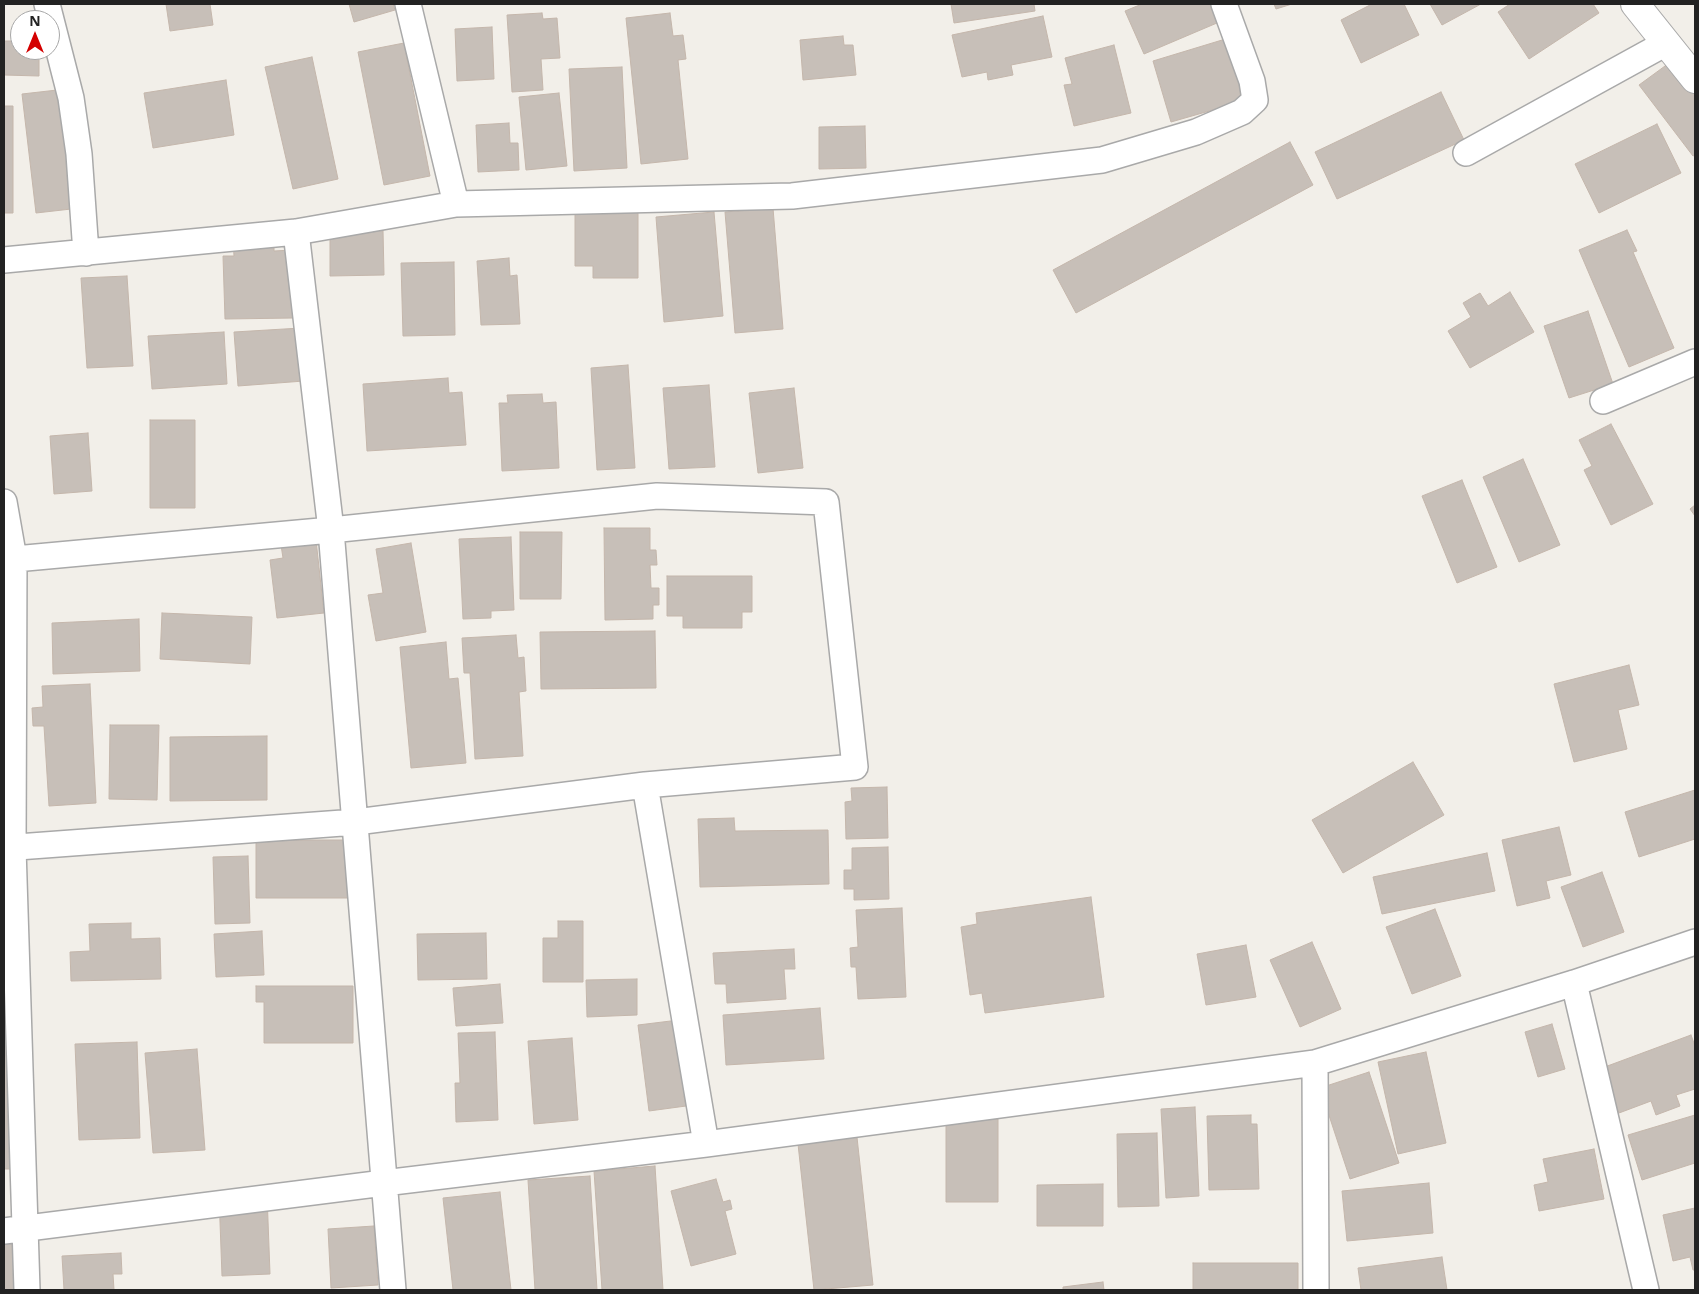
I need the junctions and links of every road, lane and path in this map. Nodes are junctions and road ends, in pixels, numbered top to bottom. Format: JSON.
{"nodes":[{"id":1,"x":47,"y":4,"type":"edge"},
{"id":2,"x":408,"y":4,"type":"edge"},
{"id":3,"x":1224,"y":4,"type":"edge"},
{"id":4,"x":1635,"y":4,"type":"edge"},
{"id":5,"x":1666,"y":43,"type":"junction"},
{"id":6,"x":1695,"y":79,"type":"edge"},
{"id":7,"x":1466,"y":153,"type":"dead end"},
{"id":8,"x":456,"y":204,"type":"junction"},
{"id":9,"x":296,"y":232,"type":"junction"},
{"id":10,"x":86,"y":253,"type":"junction"},
{"id":11,"x":4,"y":260,"type":"edge"},
{"id":12,"x":1695,"y":362,"type":"edge"},
{"id":13,"x":1603,"y":400,"type":"dead end"},
{"id":14,"x":4,"y":502,"type":"edge"},
{"id":15,"x":331,"y":530,"type":"junction"},
{"id":16,"x":9,"y":559,"type":"edge"},
{"id":17,"x":645,"y":785,"type":"junction"},
{"id":18,"x":356,"y":822,"type":"junction"},
{"id":19,"x":9,"y":848,"type":"edge"},
{"id":20,"x":1695,"y":942,"type":"edge"},
{"id":21,"x":1574,"y":983,"type":"junction"},
{"id":22,"x":1315,"y":1063,"type":"junction"},
{"id":23,"x":706,"y":1144,"type":"junction"},
{"id":24,"x":384,"y":1183,"type":"junction"},
{"id":25,"x":15,"y":1230,"type":"edge"},
{"id":26,"x":27,"y":1290,"type":"edge"},
{"id":27,"x":393,"y":1290,"type":"edge"},
{"id":28,"x":1316,"y":1290,"type":"edge"},
{"id":29,"x":1646,"y":1290,"type":"edge"}],
"edges":[{"from":1,"to":10,"type":"street"},
{"from":2,"to":8,"type":"street"},
{"from":3,"to":8,"type":"street"},
{"from":4,"to":5,"type":"street"},
{"from":5,"to":6,"type":"street"},
{"from":5,"to":7,"type":"street"},
{"from":8,"to":9,"type":"street"},
{"from":9,"to":10,"type":"street"},
{"from":9,"to":15,"type":"street"},
{"from":10,"to":11,"type":"street"},
{"from":12,"to":13,"type":"street"},
{"from":14,"to":16,"type":"street"},
{"from":15,"to":16,"type":"street"},
{"from":15,"to":17,"type":"street"},
{"from":15,"to":18,"type":"street"},
{"from":16,"to":19,"type":"street"},
{"from":17,"to":18,"type":"street"},
{"from":17,"to":23,"type":"street"},
{"from":18,"to":19,"type":"street"},
{"from":18,"to":24,"type":"street"},
{"from":19,"to":25,"type":"street"},
{"from":20,"to":21,"type":"street"},
{"from":21,"to":22,"type":"street"},
{"from":21,"to":29,"type":"street"},
{"from":22,"to":23,"type":"street"},
{"from":22,"to":28,"type":"street"},
{"from":23,"to":24,"type":"street"},
{"from":24,"to":25,"type":"street"},
{"from":24,"to":27,"type":"street"},
{"from":25,"to":26,"type":"street"}]}
